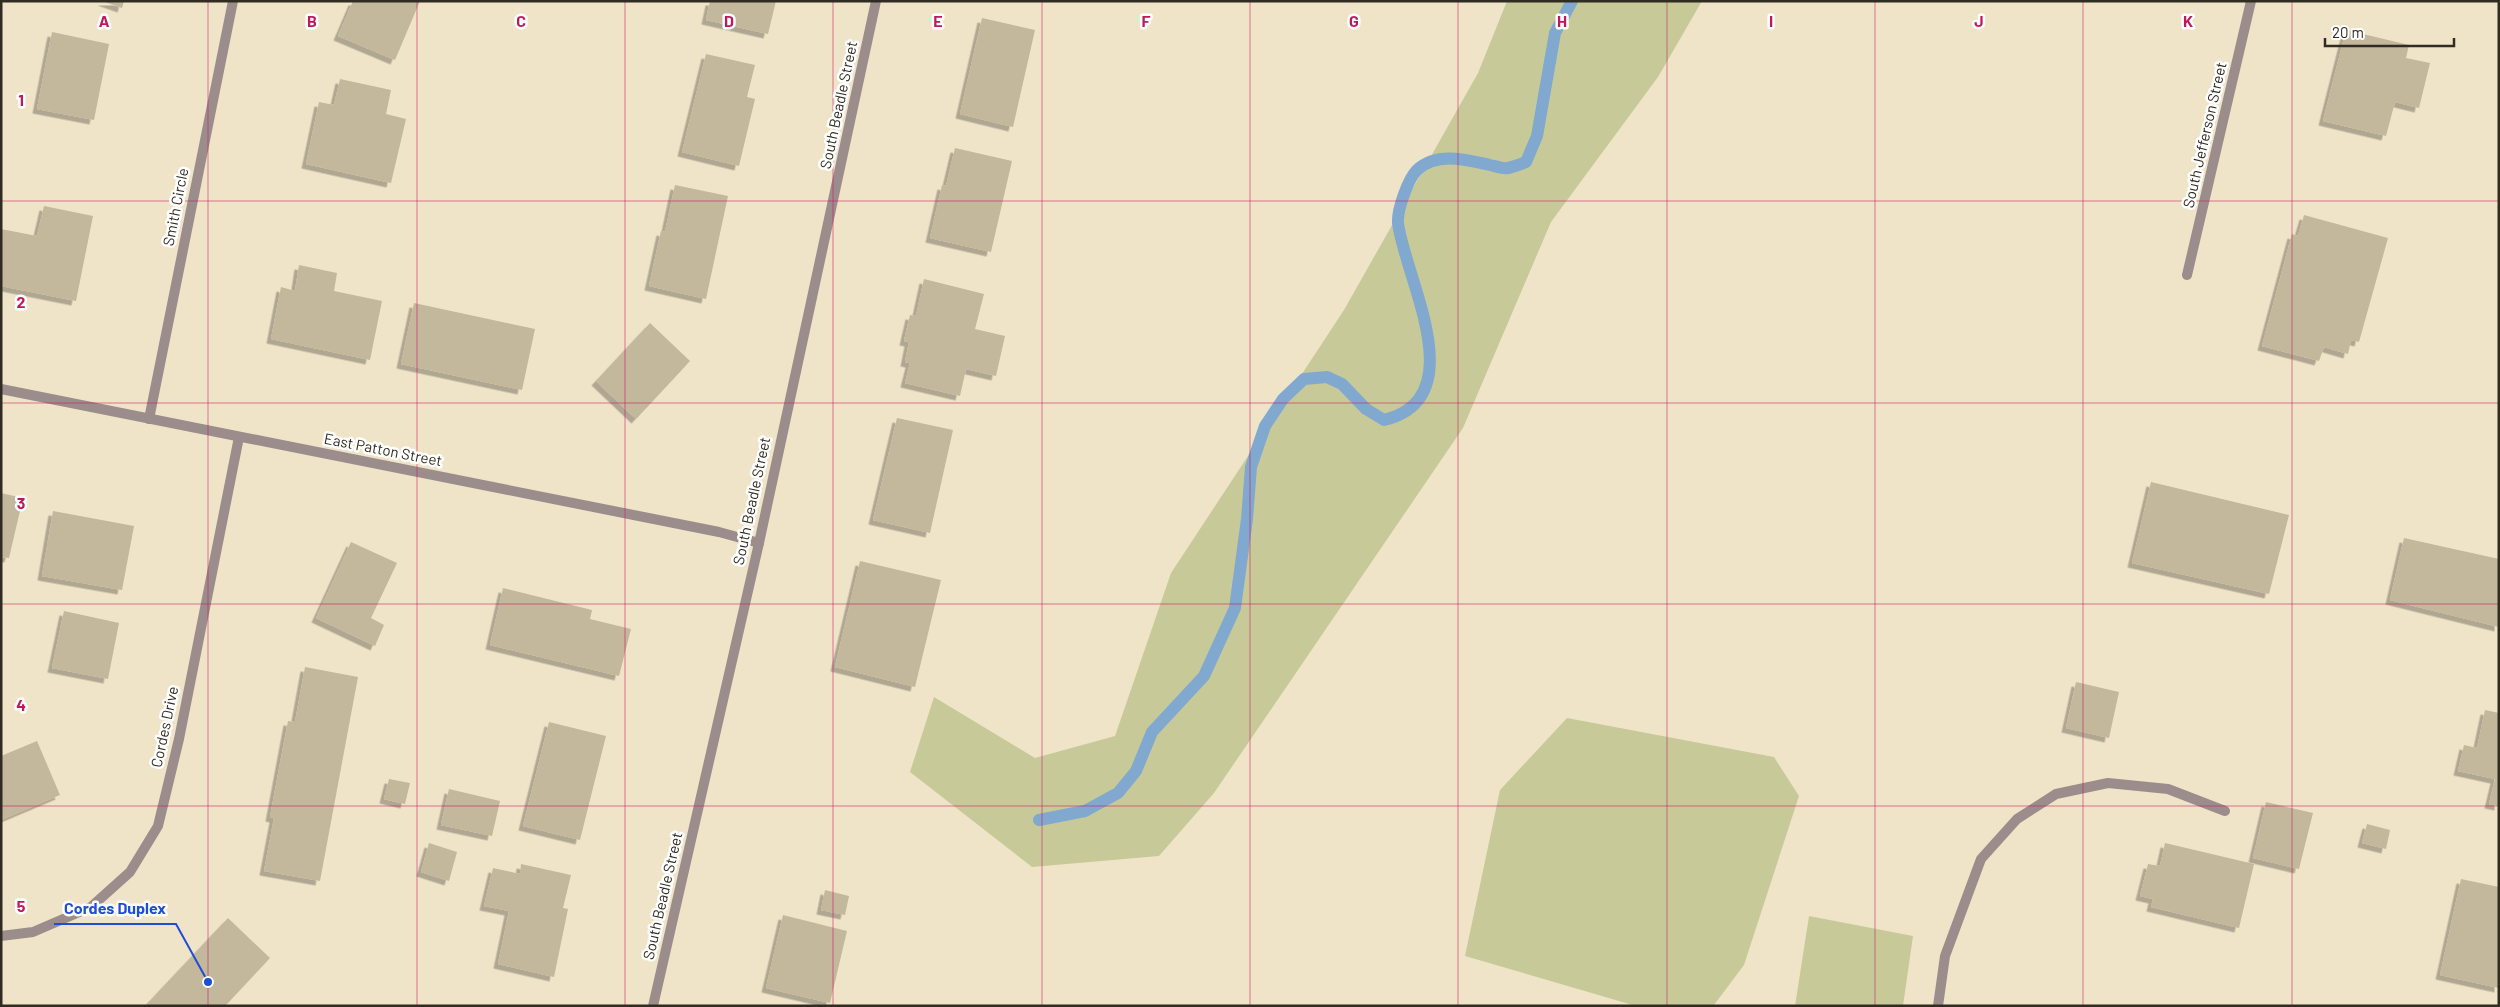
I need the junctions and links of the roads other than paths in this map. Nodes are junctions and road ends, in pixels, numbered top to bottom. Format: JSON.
{"nodes":[{"id":1,"x":233,"y":1,"type":"edge"},
{"id":2,"x":876,"y":1,"type":"edge"},
{"id":3,"x":2251,"y":1,"type":"edge"},
{"id":4,"x":2187,"y":275,"type":"dead end"},
{"id":5,"x":1,"y":389,"type":"edge"},
{"id":6,"x":149,"y":419,"type":"junction"},
{"id":7,"x":239,"y":437,"type":"junction"},
{"id":8,"x":759,"y":543,"type":"junction"},
{"id":9,"x":2225,"y":811,"type":"dead end"},
{"id":10,"x":1,"y":936,"type":"edge"},
{"id":11,"x":654,"y":1006,"type":"edge"},
{"id":12,"x":1938,"y":1006,"type":"edge"}],
"edges":[{"from":1,"to":6,"type":"street","name":"Smith Circle"},
{"from":2,"to":8,"type":"street","name":"South Beadle Street"},
{"from":3,"to":4,"type":"street","name":"South Jefferson Street"},
{"from":5,"to":6,"type":"street","name":"East Patton Street"},
{"from":6,"to":7,"type":"street","name":"East Patton Street"},
{"from":7,"to":8,"type":"street","name":"East Patton Street"},
{"from":7,"to":10,"type":"street","name":"Cordes Drive"},
{"from":8,"to":11,"type":"street","name":"South Beadle Street"},
{"from":9,"to":12,"type":"street"}]}
